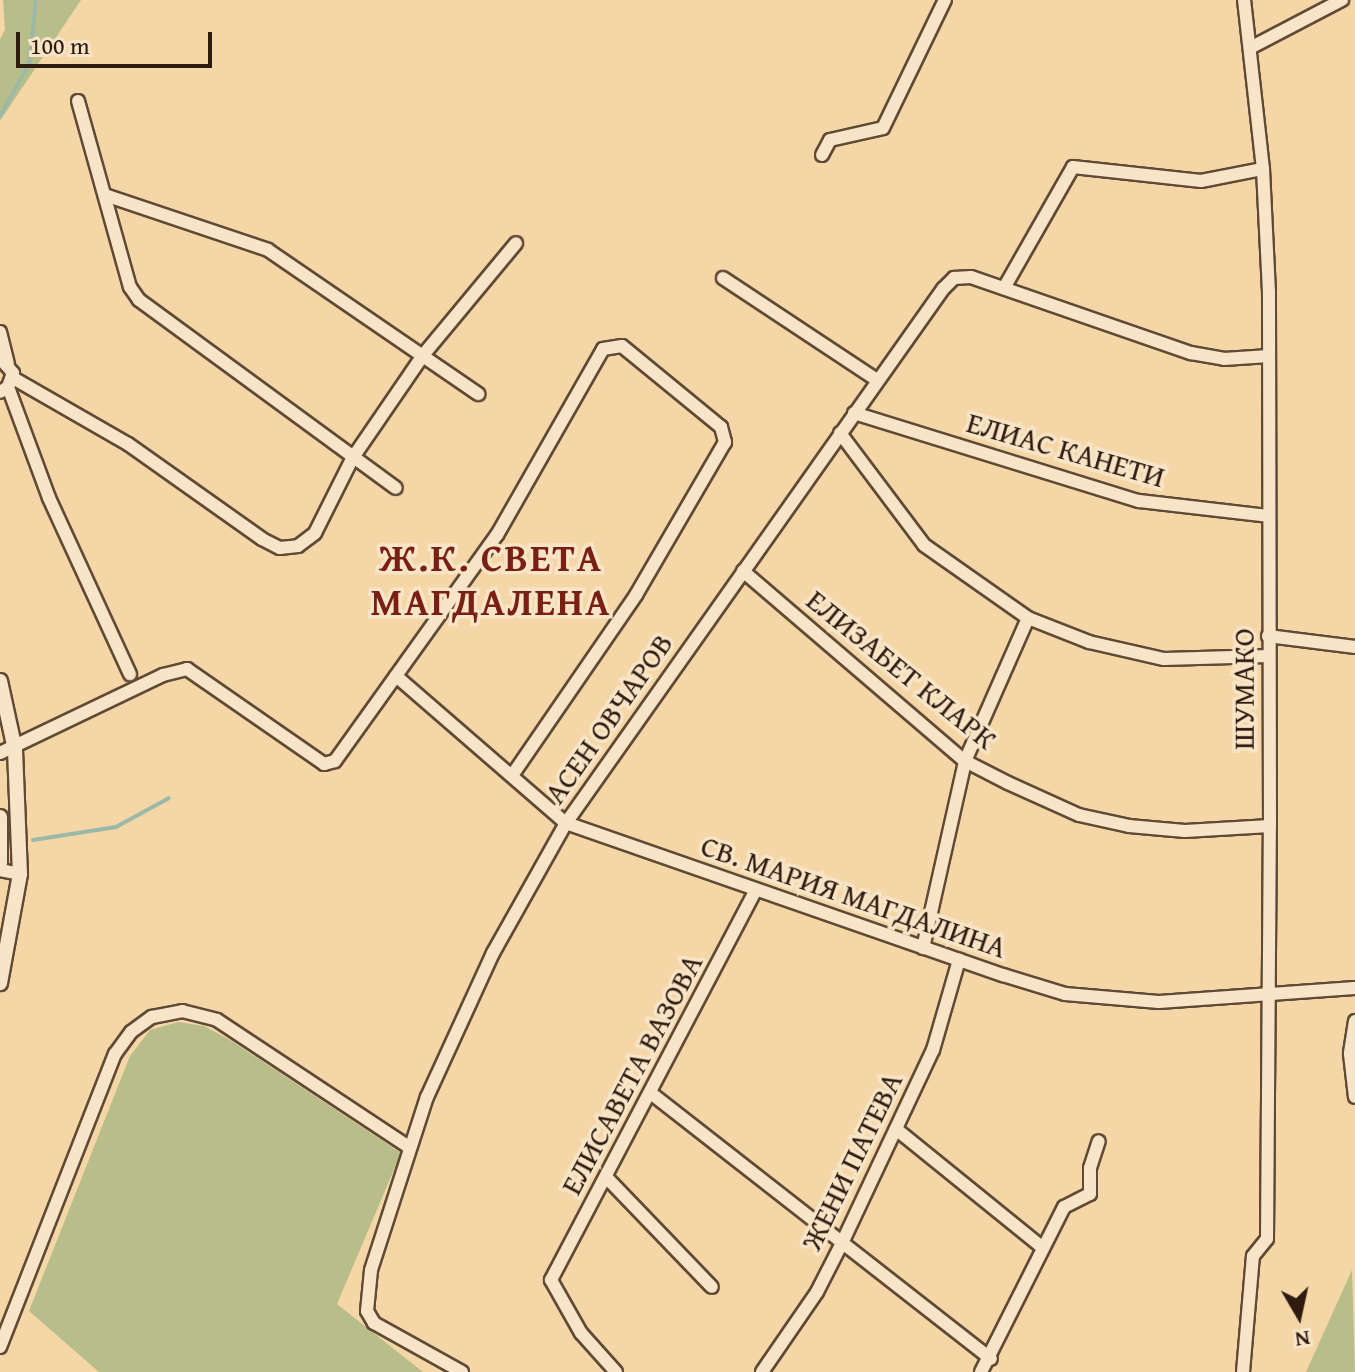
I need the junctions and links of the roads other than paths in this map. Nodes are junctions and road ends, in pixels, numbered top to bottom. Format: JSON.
{"nodes":[{"id":1,"x":945,"y":0,"type":"edge"},
{"id":2,"x":1244,"y":0,"type":"edge"},
{"id":3,"x":1342,"y":0,"type":"edge"},
{"id":4,"x":1250,"y":48,"type":"junction"},
{"id":5,"x":78,"y":101,"type":"dead end"},
{"id":6,"x":822,"y":155,"type":"dead end"},
{"id":7,"x":1263,"y":169,"type":"junction"},
{"id":8,"x":105,"y":195,"type":"junction"},
{"id":9,"x":516,"y":243,"type":"dead end"},
{"id":10,"x":723,"y":278,"type":"dead end"},
{"id":11,"x":1004,"y":288,"type":"junction"},
{"id":12,"x":0,"y":332,"type":"edge"},
{"id":13,"x":424,"y":354,"type":"junction"},
{"id":14,"x":1269,"y":356,"type":"junction"},
{"id":15,"x":4,"y":361,"type":"edge"},
{"id":16,"x":877,"y":380,"type":"junction"},
{"id":17,"x":7,"y":386,"type":"edge"},
{"id":18,"x":478,"y":394,"type":"dead end"},
{"id":19,"x":854,"y":413,"type":"junction"},
{"id":20,"x":840,"y":433,"type":"junction"},
{"id":21,"x":352,"y":459,"type":"junction"},
{"id":22,"x":396,"y":488,"type":"dead end"},
{"id":23,"x":1268,"y":516,"type":"junction"},
{"id":24,"x":743,"y":571,"type":"junction"},
{"id":25,"x":1028,"y":618,"type":"junction"},
{"id":26,"x":1268,"y":636,"type":"junction"},
{"id":27,"x":1355,"y":647,"type":"edge"},
{"id":28,"x":1268,"y":656,"type":"junction"},
{"id":29,"x":130,"y":674,"type":"dead end"},
{"id":30,"x":396,"y":676,"type":"junction"},
{"id":31,"x":0,"y":681,"type":"edge"},
{"id":32,"x":7,"y":751,"type":"edge"},
{"id":33,"x":965,"y":761,"type":"junction"},
{"id":34,"x":513,"y":774,"type":"junction"},
{"id":35,"x":0,"y":817,"type":"edge"},
{"id":36,"x":566,"y":823,"type":"junction"},
{"id":37,"x":1270,"y":826,"type":"junction"},
{"id":38,"x":0,"y":863,"type":"edge"},
{"id":39,"x":0,"y":870,"type":"edge"},
{"id":40,"x":20,"y":874,"type":"junction"},
{"id":41,"x":756,"y":890,"type":"junction"},
{"id":42,"x":923,"y":948,"type":"junction"},
{"id":43,"x":959,"y":960,"type":"junction"},
{"id":44,"x":0,"y":983,"type":"edge"},
{"id":45,"x":1355,"y":988,"type":"edge"},
{"id":46,"x":1267,"y":996,"type":"junction"},
{"id":47,"x":1355,"y":1021,"type":"edge"},
{"id":48,"x":652,"y":1094,"type":"junction"},
{"id":49,"x":1355,"y":1097,"type":"edge"},
{"id":50,"x":896,"y":1129,"type":"junction"},
{"id":51,"x":1099,"y":1141,"type":"dead end"},
{"id":52,"x":409,"y":1147,"type":"junction"},
{"id":53,"x":607,"y":1178,"type":"junction"},
{"id":54,"x":843,"y":1241,"type":"junction"},
{"id":55,"x":1043,"y":1248,"type":"junction"},
{"id":56,"x":712,"y":1287,"type":"dead end"},
{"id":57,"x":0,"y":1347,"type":"edge"},
{"id":58,"x":991,"y":1359,"type":"junction"},
{"id":59,"x":460,"y":1370,"type":"edge"},
{"id":60,"x":616,"y":1372,"type":"edge"},
{"id":61,"x":762,"y":1372,"type":"edge"},
{"id":62,"x":981,"y":1372,"type":"edge"},
{"id":63,"x":1243,"y":1372,"type":"edge"}],
"edges":[{"from":1,"to":6,"type":"street"},
{"from":2,"to":4,"type":"street","name":"ШУМАКО"},
{"from":3,"to":4,"type":"street"},
{"from":4,"to":7,"type":"street","name":"ШУМАКО"},
{"from":5,"to":8,"type":"street"},
{"from":7,"to":11,"type":"street"},
{"from":7,"to":14,"type":"street","name":"ШУМАКО"},
{"from":8,"to":13,"type":"street"},
{"from":8,"to":21,"type":"street"},
{"from":9,"to":13,"type":"street"},
{"from":10,"to":16,"type":"street"},
{"from":11,"to":14,"type":"street"},
{"from":11,"to":16,"type":"street","name":"АСЕН ОВЧАРОВ"},
{"from":12,"to":15,"type":"street"},
{"from":13,"to":18,"type":"street"},
{"from":13,"to":21,"type":"street"},
{"from":14,"to":23,"type":"street","name":"ШУМАКО"},
{"from":15,"to":17,"type":"street"},
{"from":16,"to":19,"type":"street","name":"АСЕН ОВЧАРОВ"},
{"from":17,"to":21,"type":"street"},
{"from":17,"to":29,"type":"street"},
{"from":19,"to":20,"type":"street","name":"АСЕН ОВЧАРОВ"},
{"from":19,"to":23,"type":"street","name":"ЕЛИАС КАНЕТИ"},
{"from":20,"to":24,"type":"street","name":"АСЕН ОВЧАРОВ"},
{"from":20,"to":25,"type":"street"},
{"from":21,"to":22,"type":"street"},
{"from":23,"to":26,"type":"street","name":"ШУМАКО"},
{"from":24,"to":33,"type":"street","name":"ЕЛИЗАБЕТ КЛАРК"},
{"from":24,"to":36,"type":"street","name":"АСЕН ОВЧАРОВ"},
{"from":25,"to":28,"type":"street"},
{"from":25,"to":33,"type":"street"},
{"from":26,"to":27,"type":"street"},
{"from":26,"to":28,"type":"street","name":"ШУМАКО"},
{"from":28,"to":37,"type":"street","name":"ШУМАКО"},
{"from":30,"to":32,"type":"street"},
{"from":30,"to":34,"type":"street","name":"СВ. МАРИЯ МАГДАЛИНА"},
{"from":30,"to":34,"type":"street"},
{"from":31,"to":32,"type":"street"},
{"from":32,"to":40,"type":"street"},
{"from":33,"to":37,"type":"street","name":"ЕЛИЗАБЕТ КЛАРК"},
{"from":33,"to":42,"type":"street"},
{"from":34,"to":36,"type":"street","name":"СВ. МАРИЯ МАГДАЛИНА"},
{"from":35,"to":38,"type":"street"},
{"from":36,"to":41,"type":"street","name":"СВ. МАРИЯ МАГДАЛИНА"},
{"from":36,"to":52,"type":"street","name":"АСЕН ОВЧАРОВ"},
{"from":37,"to":46,"type":"street","name":"ШУМАКО"},
{"from":39,"to":40,"type":"street"},
{"from":40,"to":44,"type":"street"},
{"from":41,"to":42,"type":"street","name":"СВ. МАРИЯ МАГДАЛИНА"},
{"from":41,"to":48,"type":"street","name":"ЕЛИСАВЕТА ВАЗОВА"},
{"from":42,"to":43,"type":"street","name":"СВ. МАРИЯ МАГДАЛИНА"},
{"from":43,"to":46,"type":"street","name":"СВ. МАРИЯ МАГДАЛИНА"},
{"from":43,"to":50,"type":"street","name":"ЖЕНИ ПАТЕВА"},
{"from":45,"to":46,"type":"street","name":"СВ. МАРИЯ МАГДАЛИНА"},
{"from":46,"to":63,"type":"street","name":"ШУМАКО"},
{"from":47,"to":49,"type":"street"},
{"from":48,"to":53,"type":"street","name":"ЕЛИСАВЕТА ВАЗОВА"},
{"from":48,"to":54,"type":"street"},
{"from":50,"to":54,"type":"street","name":"ЖЕНИ ПАТЕВА"},
{"from":50,"to":55,"type":"street"},
{"from":51,"to":55,"type":"street"},
{"from":52,"to":57,"type":"street"},
{"from":52,"to":59,"type":"street","name":"АСЕН ОВЧАРОВ"},
{"from":53,"to":56,"type":"street"},
{"from":53,"to":60,"type":"street","name":"ЕЛИСАВЕТА ВАЗОВА"},
{"from":54,"to":58,"type":"street"},
{"from":54,"to":61,"type":"street","name":"ЖЕНИ ПАТЕВА"},
{"from":55,"to":58,"type":"street"},
{"from":58,"to":62,"type":"street"}]}
